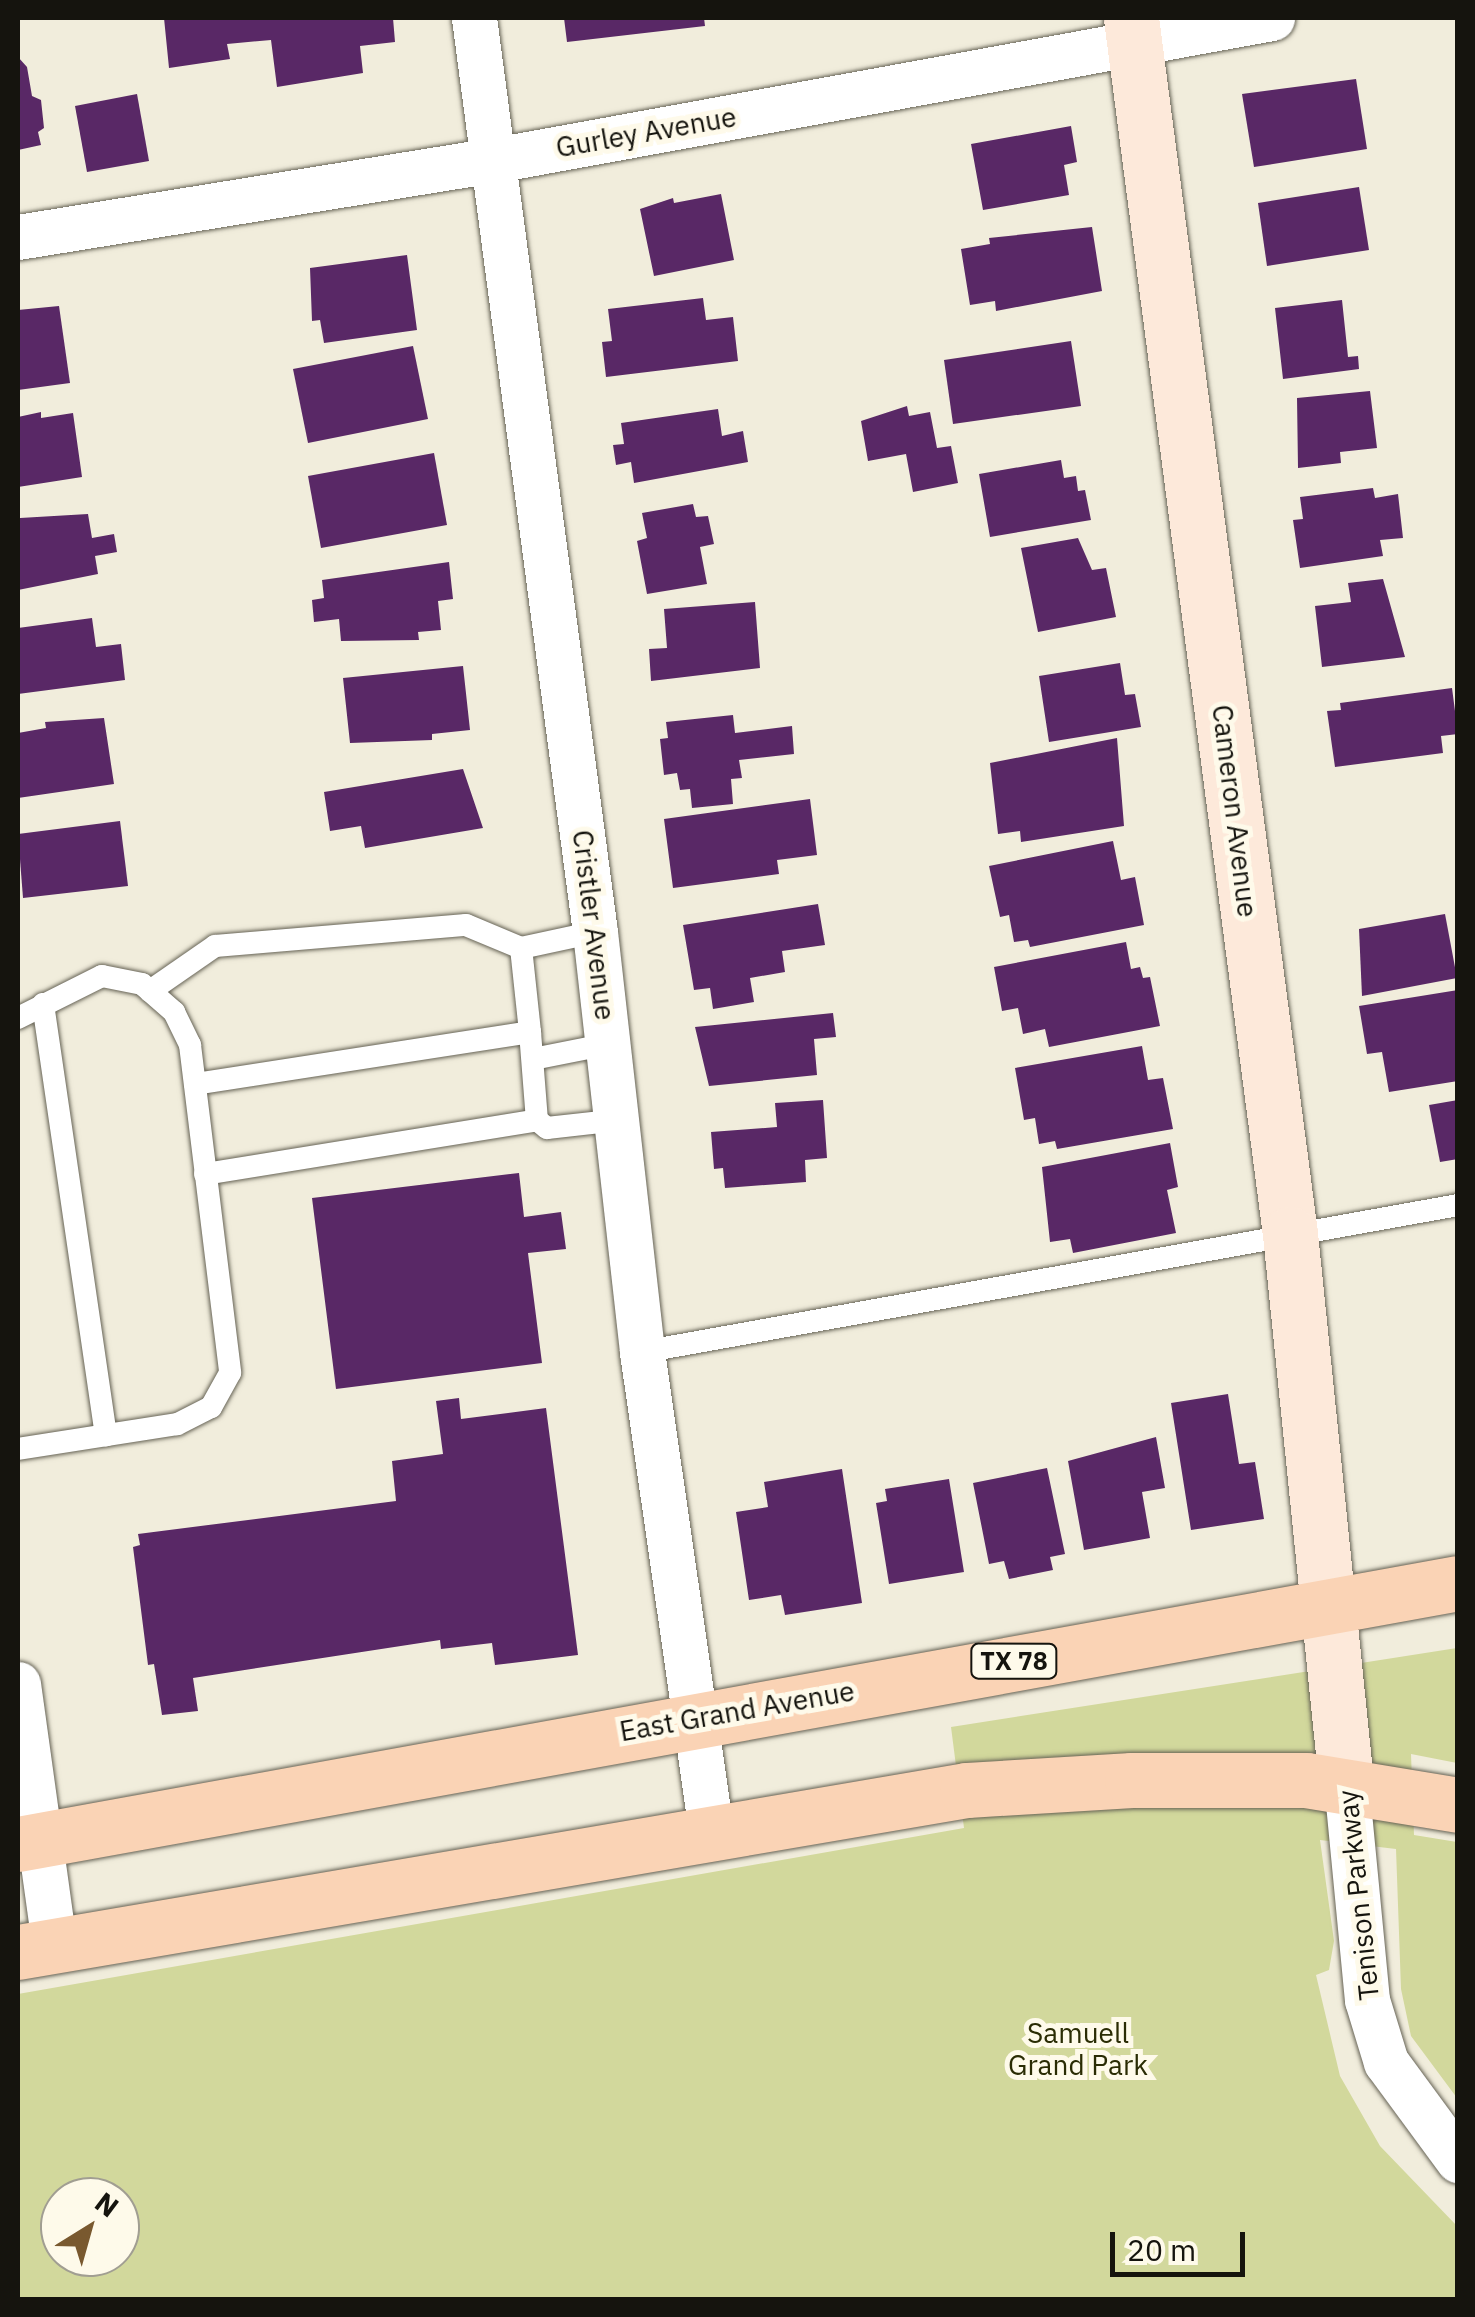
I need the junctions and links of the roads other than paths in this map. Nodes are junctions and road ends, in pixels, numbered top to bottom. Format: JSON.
{"nodes":[{"id":1,"x":474,"y":18,"type":"edge"},
{"id":2,"x":1272,"y":18,"type":"edge"},
{"id":3,"x":1132,"y":30,"type":"edge"},
{"id":4,"x":495,"y":160,"type":"junction"},
{"id":5,"x":18,"y":237,"type":"edge"},
{"id":6,"x":595,"y":932,"type":"junction"},
{"id":7,"x":521,"y":948,"type":"junction"},
{"id":8,"x":150,"y":990,"type":"junction"},
{"id":9,"x":43,"y":1004,"type":"junction"},
{"id":10,"x":18,"y":1018,"type":"edge"},
{"id":11,"x":530,"y":1032,"type":"junction"},
{"id":12,"x":609,"y":1044,"type":"junction"},
{"id":13,"x":533,"y":1059,"type":"junction"},
{"id":14,"x":195,"y":1084,"type":"junction"},
{"id":15,"x":538,"y":1120,"type":"junction"},
{"id":16,"x":618,"y":1120,"type":"junction"},
{"id":17,"x":206,"y":1174,"type":"junction"},
{"id":18,"x":1458,"y":1205,"type":"edge"},
{"id":19,"x":1290,"y":1234,"type":"junction"},
{"id":20,"x":642,"y":1352,"type":"junction"},
{"id":21,"x":106,"y":1435,"type":"junction"},
{"id":22,"x":18,"y":1448,"type":"edge"},
{"id":23,"x":1458,"y":1582,"type":"edge"},
{"id":24,"x":1328,"y":1605,"type":"junction"},
{"id":25,"x":18,"y":1684,"type":"edge"},
{"id":26,"x":693,"y":1718,"type":"junction"},
{"id":27,"x":1346,"y":1782,"type":"junction"},
{"id":28,"x":1458,"y":1805,"type":"edge"},
{"id":29,"x":712,"y":1832,"type":"junction"},
{"id":30,"x":29,"y":1843,"type":"edge"},
{"id":31,"x":36,"y":1951,"type":"edge"},
{"id":32,"x":1458,"y":2160,"type":"edge"}],
"edges":[{"from":1,"to":4,"type":"street","name":"Cristler Avenue"},
{"from":2,"to":3,"type":"street","name":"Gurley Avenue"},
{"from":3,"to":4,"type":"street","name":"Gurley Avenue"},
{"from":3,"to":19,"type":"street","name":"Cameron Avenue"},
{"from":4,"to":5,"type":"street","name":"Gurley Avenue"},
{"from":4,"to":6,"type":"street","name":"Cristler Avenue"},
{"from":6,"to":7,"type":"lane"},
{"from":6,"to":12,"type":"street","name":"Cristler Avenue"},
{"from":7,"to":8,"type":"lane"},
{"from":7,"to":11,"type":"lane"},
{"from":8,"to":9,"type":"lane"},
{"from":8,"to":14,"type":"lane"},
{"from":9,"to":10,"type":"lane"},
{"from":9,"to":21,"type":"lane"},
{"from":11,"to":13,"type":"lane"},
{"from":11,"to":14,"type":"lane"},
{"from":12,"to":13,"type":"lane"},
{"from":12,"to":16,"type":"street","name":"Cristler Avenue"},
{"from":13,"to":15,"type":"lane"},
{"from":14,"to":17,"type":"lane"},
{"from":15,"to":16,"type":"lane"},
{"from":15,"to":17,"type":"lane"},
{"from":16,"to":20,"type":"street","name":"Cristler Avenue"},
{"from":17,"to":21,"type":"lane"},
{"from":18,"to":19,"type":"lane"},
{"from":19,"to":20,"type":"lane"},
{"from":19,"to":24,"type":"street","name":"Cameron Avenue"},
{"from":20,"to":26,"type":"street","name":"Cristler Avenue"},
{"from":21,"to":22,"type":"lane"},
{"from":23,"to":24,"type":"main road","name":"East Grand Avenue","number":"TX 78"},
{"from":24,"to":26,"type":"main road","name":"East Grand Avenue","number":"TX 78"},
{"from":24,"to":27,"type":"street","name":"Tenison Parkway"},
{"from":25,"to":30,"type":"street"},
{"from":26,"to":29,"type":"street","name":"Cristler Avenue"},
{"from":26,"to":30,"type":"main road","name":"East Grand Avenue","number":"TX 78"},
{"from":27,"to":28,"type":"main road"},
{"from":27,"to":29,"type":"main road"},
{"from":27,"to":32,"type":"street","name":"Tenison Parkway"},
{"from":29,"to":31,"type":"main road"},
{"from":30,"to":31,"type":"street"}]}
